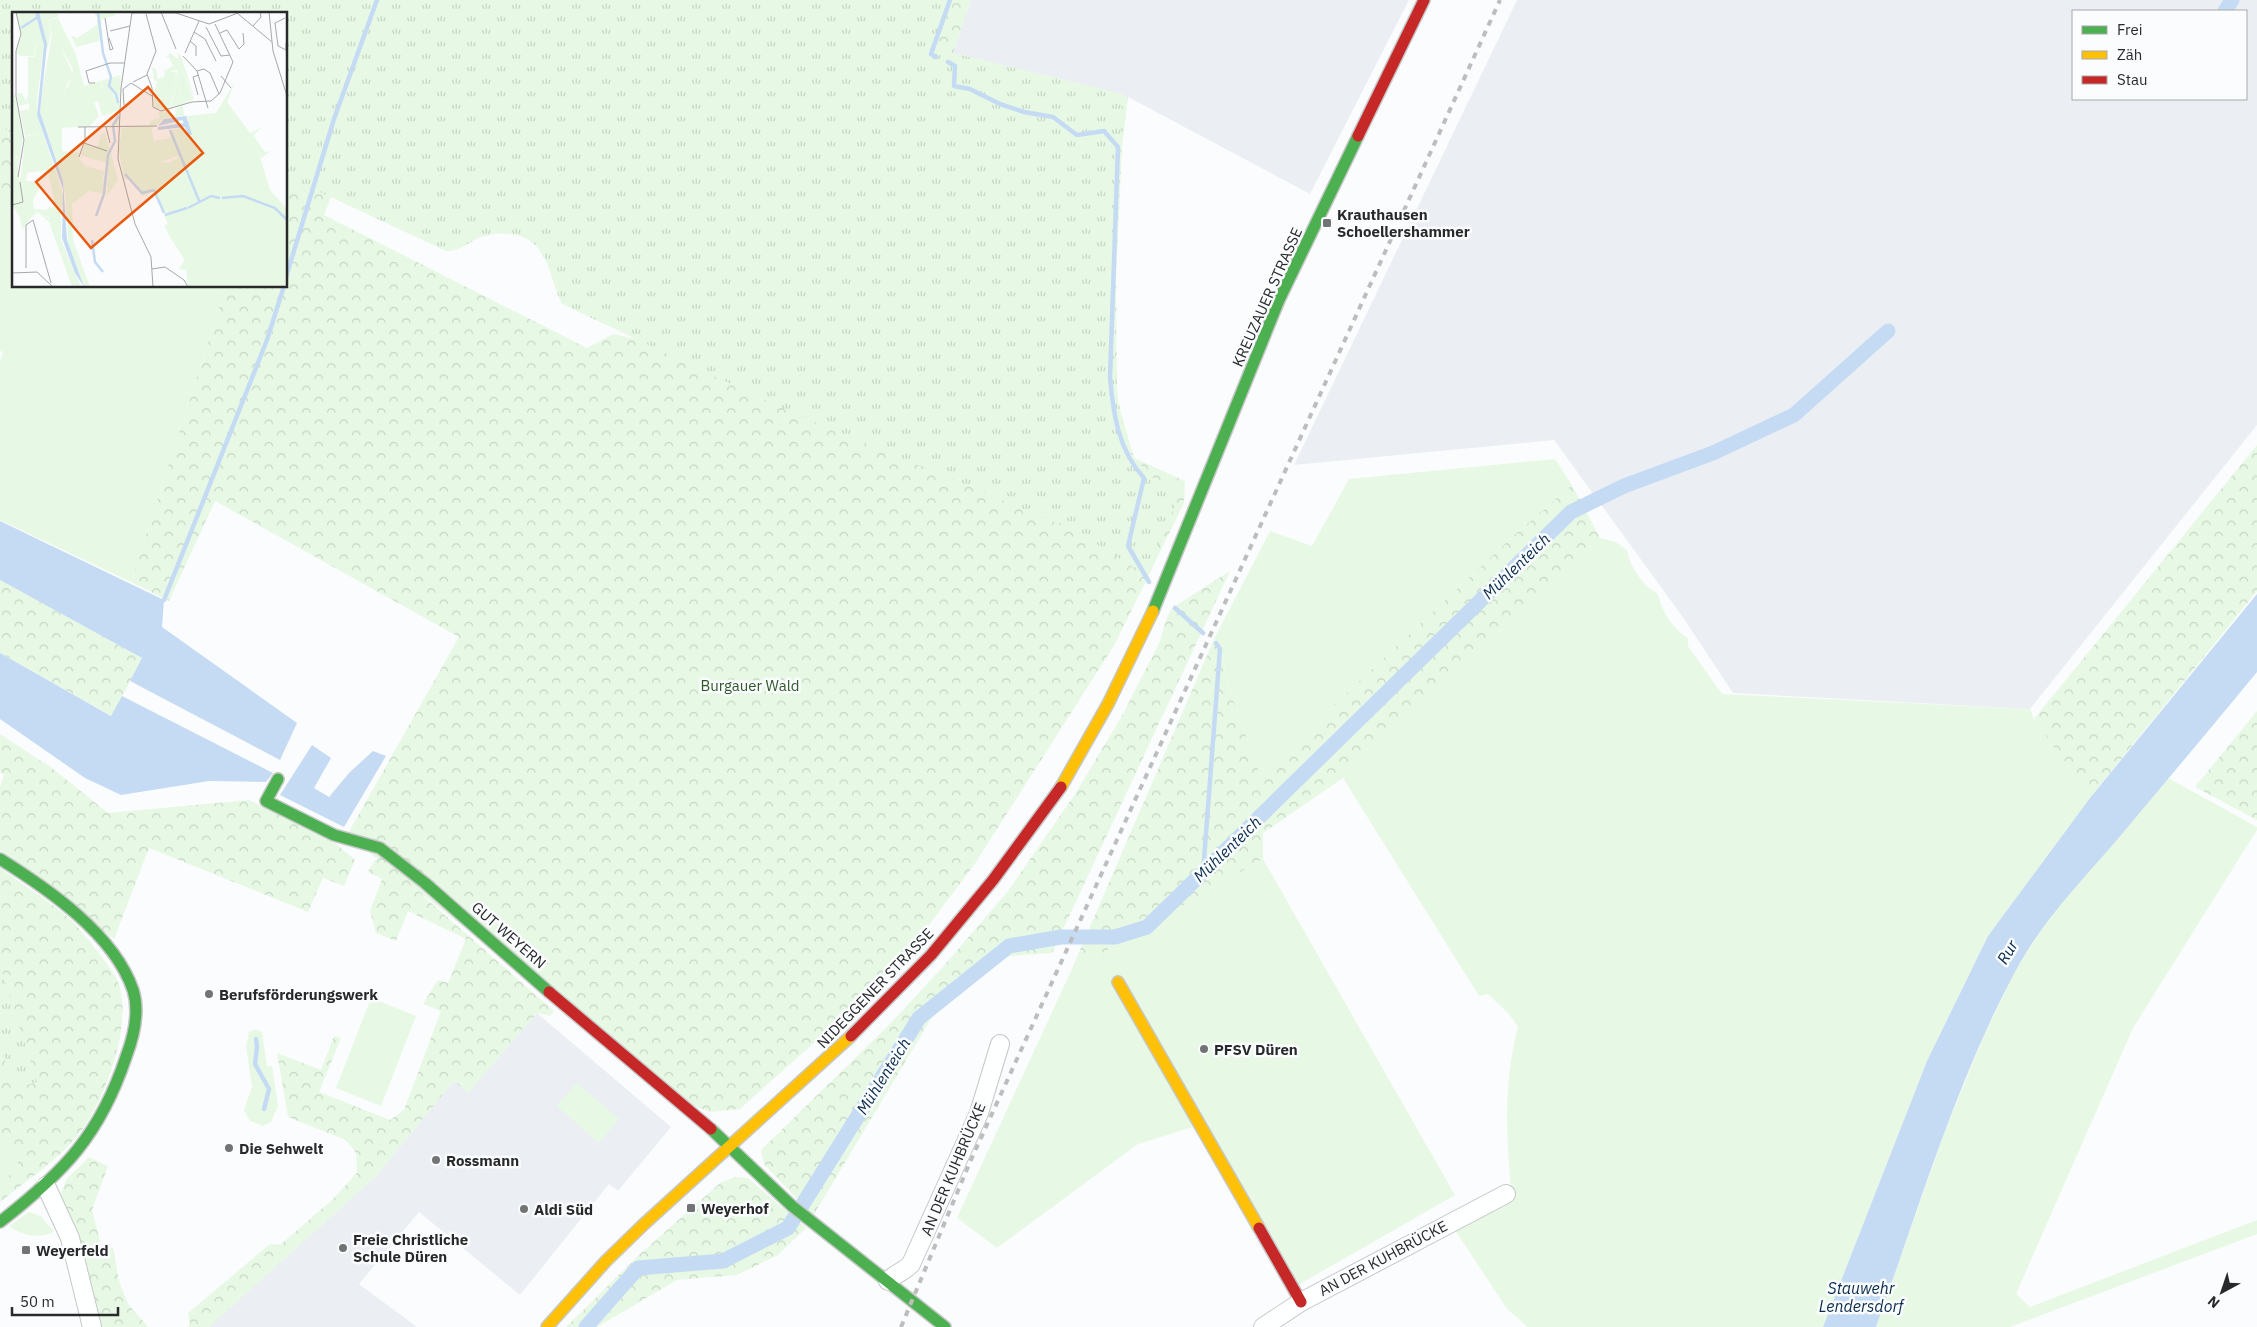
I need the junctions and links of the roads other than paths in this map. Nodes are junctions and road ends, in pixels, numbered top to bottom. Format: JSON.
{"nodes":[{"id":1,"x":1424,"y":0,"type":"edge"},
{"id":2,"x":1153,"y":612,"type":"joint"},
{"id":3,"x":278,"y":779,"type":"dead end"},
{"id":4,"x":0,"y":859,"type":"edge"},
{"id":5,"x":1118,"y":982,"type":"dead end"},
{"id":6,"x":1000,"y":1044,"type":"dead end"},
{"id":7,"x":729,"y":1146,"type":"junction"},
{"id":8,"x":46,"y":1186,"type":"junction"},
{"id":9,"x":1506,"y":1194,"type":"dead end"},
{"id":10,"x":0,"y":1222,"type":"edge"},
{"id":11,"x":888,"y":1281,"type":"junction"},
{"id":12,"x":1300,"y":1302,"type":"junction"},
{"id":13,"x":92,"y":1327,"type":"edge"},
{"id":14,"x":547,"y":1327,"type":"edge"},
{"id":15,"x":945,"y":1327,"type":"edge"},
{"id":16,"x":1263,"y":1327,"type":"edge"}],
"edges":[{"from":1,"to":2,"type":"street","name":"KREUZAUER STRASSE"},
{"from":2,"to":7,"type":"street","name":"NIDEGGENER STRASSE"},
{"from":3,"to":7,"type":"street","name":"GUT WEYERN"},
{"from":4,"to":8,"type":"street"},
{"from":5,"to":12,"type":"street"},
{"from":6,"to":11,"type":"street","name":"AN DER KUHBRÜCKE"},
{"from":7,"to":11,"type":"street"},
{"from":7,"to":14,"type":"street","name":"NIDEGGENER STRASSE"},
{"from":8,"to":10,"type":"street"},
{"from":8,"to":13,"type":"street"},
{"from":9,"to":12,"type":"street","name":"AN DER KUHBRÜCKE"},
{"from":11,"to":15,"type":"street"},
{"from":12,"to":16,"type":"street","name":"AN DER KUHBRÜCKE"}]}
